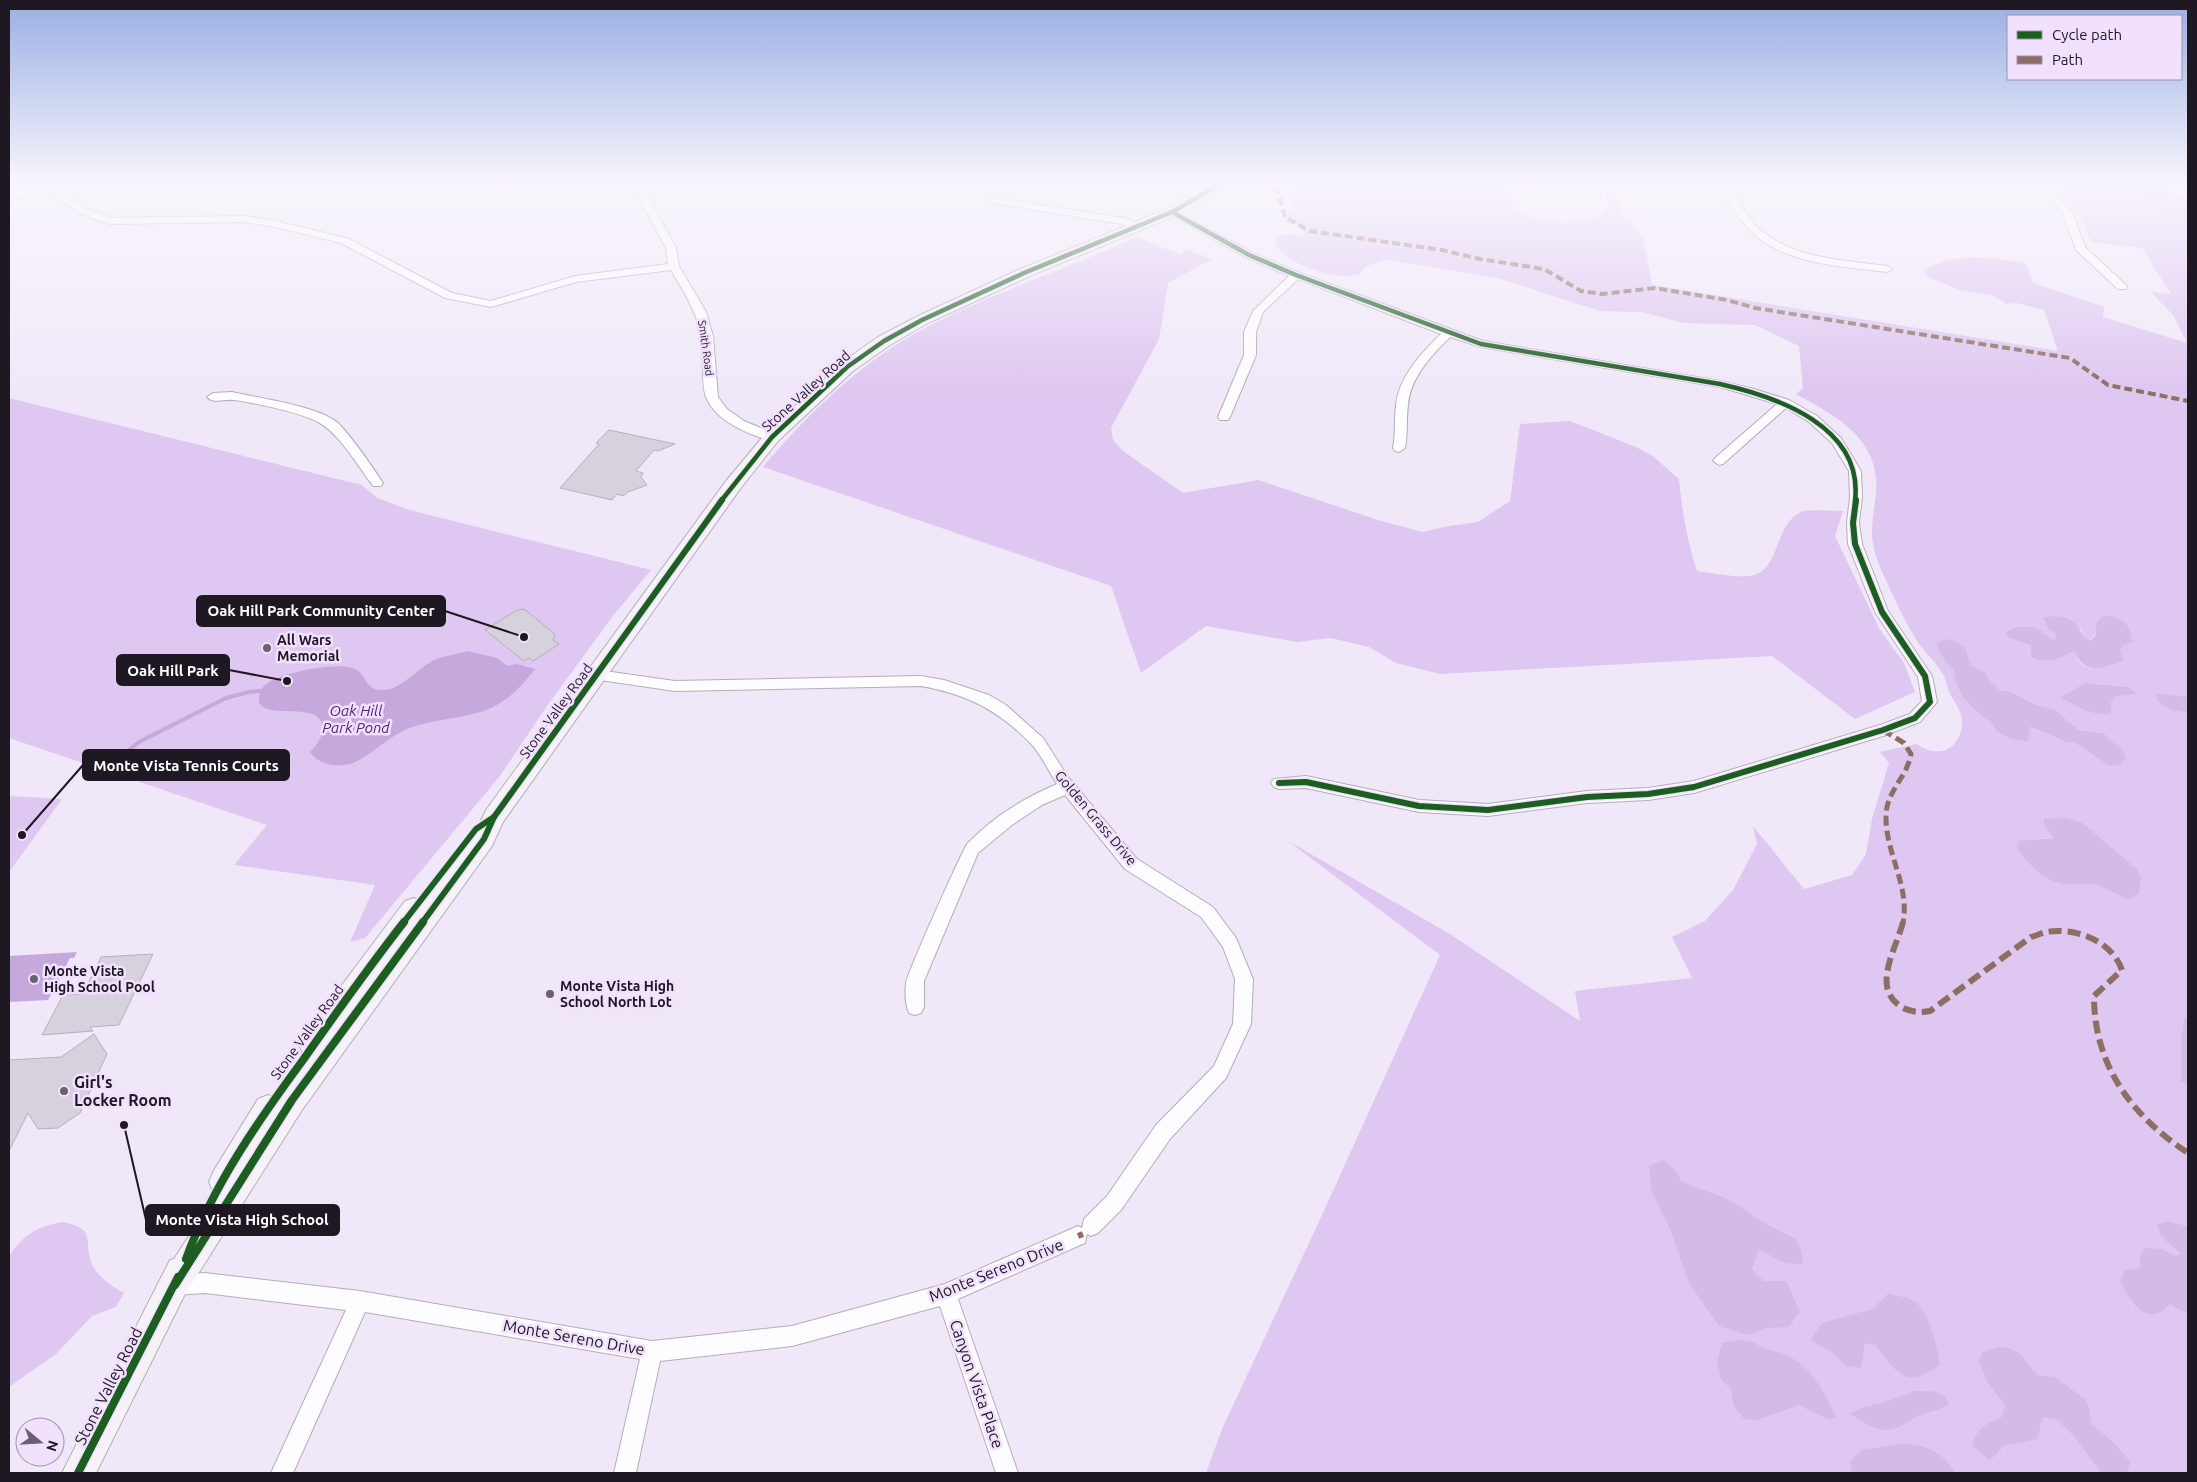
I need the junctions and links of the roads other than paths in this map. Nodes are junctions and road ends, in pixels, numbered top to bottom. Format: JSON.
{"nodes":[{"id":1,"x":368,"y":251,"type":"edge"},
{"id":2,"x":672,"y":251,"type":"edge"},
{"id":3,"x":1077,"y":251,"type":"edge"},
{"id":4,"x":1242,"y":251,"type":"edge"},
{"id":5,"x":1796,"y":251,"type":"edge"},
{"id":6,"x":2083,"y":251,"type":"edge"},
{"id":7,"x":674,"y":266,"type":"junction"},
{"id":8,"x":1887,"y":269,"type":"dead end"},
{"id":9,"x":1296,"y":275,"type":"junction"},
{"id":10,"x":2122,"y":287,"type":"dead end"},
{"id":11,"x":1448,"y":333,"type":"junction"},
{"id":12,"x":213,"y":397,"type":"dead end"},
{"id":13,"x":1785,"y":403,"type":"junction"},
{"id":14,"x":1224,"y":417,"type":"dead end"},
{"id":15,"x":772,"y":437,"type":"junction"},
{"id":16,"x":1399,"y":448,"type":"dead end"},
{"id":17,"x":1720,"y":461,"type":"dead end"},
{"id":18,"x":377,"y":483,"type":"dead end"},
{"id":19,"x":598,"y":675,"type":"junction"},
{"id":20,"x":1279,"y":783,"type":"dead end"},
{"id":21,"x":1067,"y":787,"type":"junction"},
{"id":22,"x":915,"y":1006,"type":"dead end"},
{"id":23,"x":1084,"y":1231,"type":"joint"},
{"id":24,"x":175,"y":1285,"type":"junction"},
{"id":25,"x":946,"y":1294,"type":"junction"},
{"id":26,"x":360,"y":1301,"type":"junction"},
{"id":27,"x":652,"y":1350,"type":"junction"},
{"id":28,"x":78,"y":1473,"type":"edge"},
{"id":29,"x":282,"y":1473,"type":"edge"},
{"id":30,"x":625,"y":1473,"type":"edge"},
{"id":31,"x":1007,"y":1473,"type":"edge"}],
"edges":[{"from":1,"to":7,"type":"street"},
{"from":2,"to":7,"type":"street","name":"Smith Road"},
{"from":3,"to":15,"type":"street","name":"Stone Valley Road"},
{"from":4,"to":9,"type":"street"},
{"from":5,"to":8,"type":"street"},
{"from":6,"to":10,"type":"street"},
{"from":7,"to":15,"type":"street","name":"Smith Road"},
{"from":9,"to":11,"type":"street"},
{"from":9,"to":14,"type":"street"},
{"from":11,"to":13,"type":"street"},
{"from":11,"to":16,"type":"street"},
{"from":12,"to":18,"type":"street"},
{"from":13,"to":17,"type":"street"},
{"from":13,"to":20,"type":"street"},
{"from":15,"to":19,"type":"street","name":"Stone Valley Road"},
{"from":19,"to":21,"type":"street","name":"Golden Grass Drive"},
{"from":19,"to":24,"type":"street","name":"Stone Valley Road"},
{"from":21,"to":22,"type":"street"},
{"from":21,"to":23,"type":"street","name":"Golden Grass Drive"},
{"from":23,"to":25,"type":"street","name":"Monte Sereno Drive"},
{"from":24,"to":26,"type":"street","name":"Monte Sereno Drive"},
{"from":24,"to":28,"type":"street","name":"Stone Valley Road"},
{"from":25,"to":27,"type":"street","name":"Monte Sereno Drive"},
{"from":25,"to":31,"type":"street","name":"Canyon Vista Place"},
{"from":26,"to":27,"type":"street","name":"Monte Sereno Drive"},
{"from":26,"to":29,"type":"street"},
{"from":27,"to":30,"type":"street"}]}
